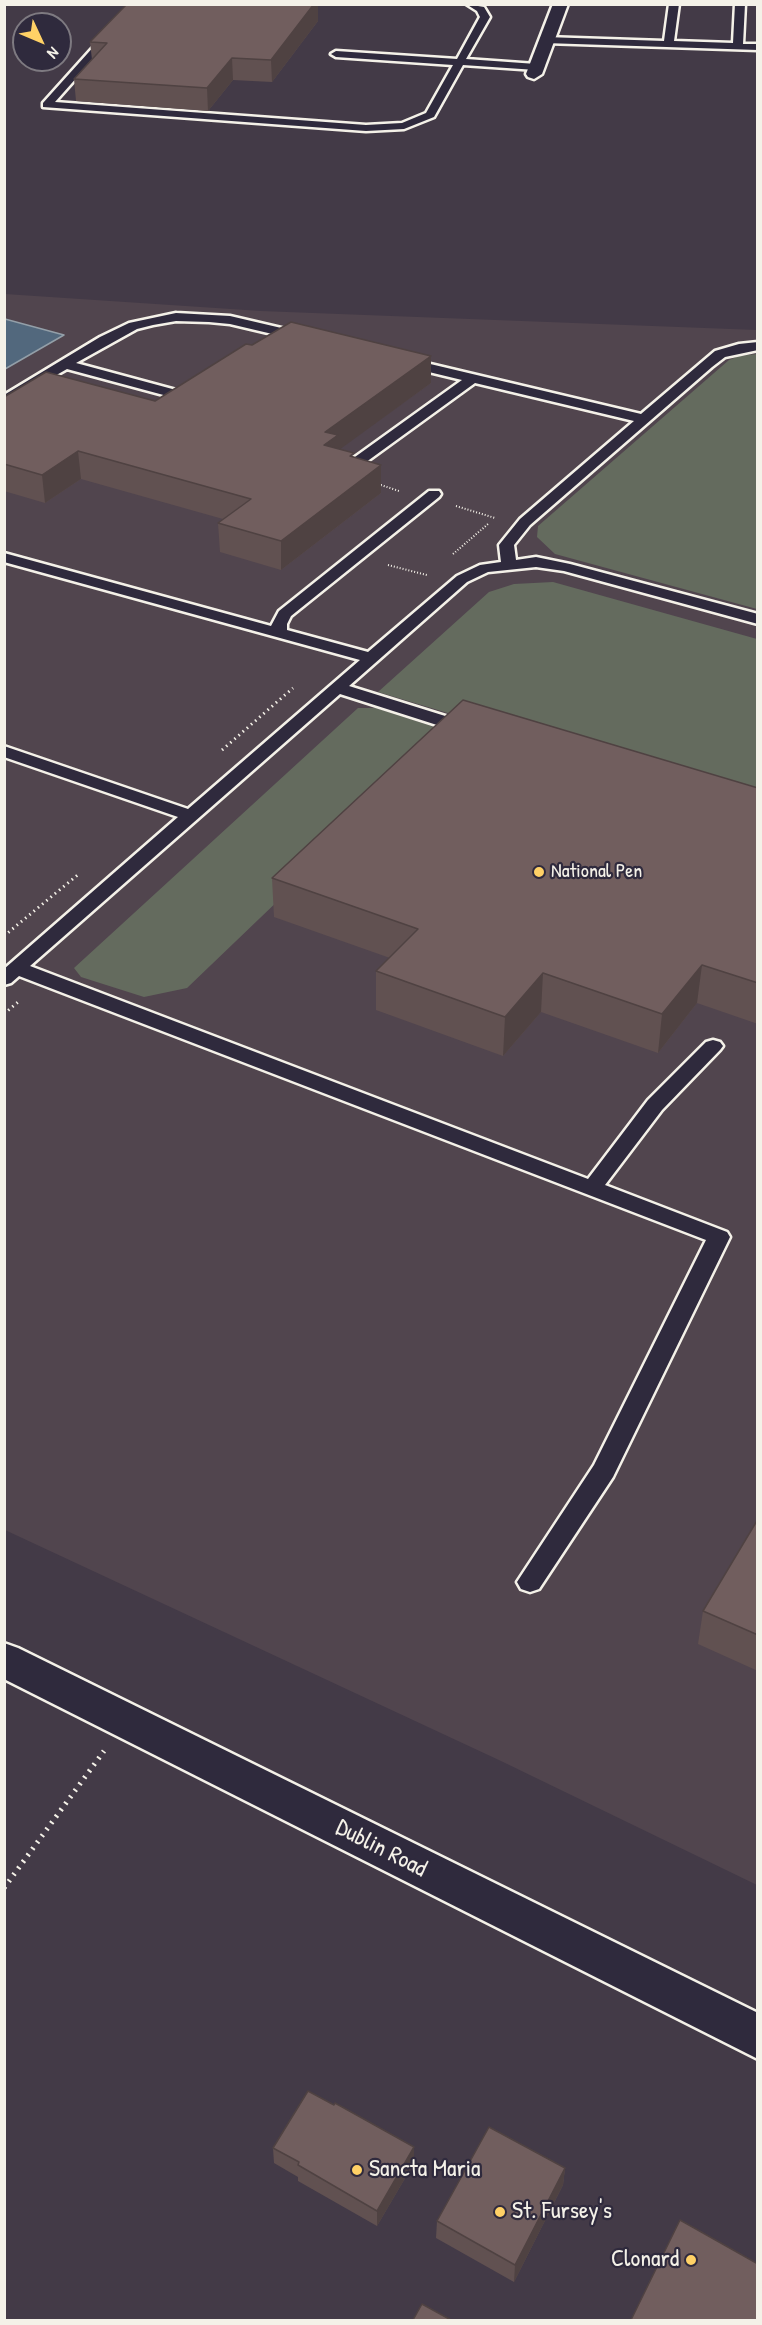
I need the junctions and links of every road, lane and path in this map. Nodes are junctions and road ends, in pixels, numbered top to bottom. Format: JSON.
{"nodes":[{"id":1,"x":138,"y":4,"type":"edge"},
{"id":2,"x":470,"y":4,"type":"edge"},
{"id":3,"x":561,"y":4,"type":"edge"},
{"id":4,"x":674,"y":4,"type":"edge"},
{"id":5,"x":740,"y":4,"type":"edge"},
{"id":6,"x":545,"y":40,"type":"junction"},
{"id":7,"x":669,"y":44,"type":"junction"},
{"id":8,"x":738,"y":46,"type":"junction"},
{"id":9,"x":758,"y":47,"type":"edge"},
{"id":10,"x":336,"y":54,"type":"dead end"},
{"id":11,"x":461,"y":63,"type":"junction"},
{"id":12,"x":535,"y":71,"type":"joint"},
{"id":13,"x":311,"y":339,"type":"edge"},
{"id":14,"x":758,"y":346,"type":"edge"},
{"id":15,"x":392,"y":359,"type":"edge"},
{"id":16,"x":64,"y":364,"type":"junction"},
{"id":17,"x":473,"y":378,"type":"junction"},
{"id":18,"x":171,"y":393,"type":"edge"},
{"id":19,"x":4,"y":401,"type":"edge"},
{"id":20,"x":644,"y":419,"type":"junction"},
{"id":21,"x":346,"y":470,"type":"edge"},
{"id":22,"x":434,"y":494,"type":"dead end"},
{"id":23,"x":4,"y":557,"type":"edge"},
{"id":24,"x":509,"y":563,"type":"junction"},
{"id":25,"x":758,"y":619,"type":"edge"},
{"id":26,"x":279,"y":633,"type":"junction"},
{"id":27,"x":371,"y":658,"type":"junction"},
{"id":28,"x":337,"y":688,"type":"junction"},
{"id":29,"x":487,"y":735,"type":"edge"},
{"id":30,"x":4,"y":751,"type":"edge"},
{"id":31,"x":191,"y":816,"type":"junction"},
{"id":32,"x":11,"y":973,"type":"edge"},
{"id":33,"x":713,"y":1046,"type":"dead end"},
{"id":34,"x":592,"y":1188,"type":"junction"},
{"id":35,"x":530,"y":1582,"type":"dead end"},
{"id":36,"x":4,"y":1660,"type":"edge"},
{"id":37,"x":125,"y":1721,"type":"junction"},
{"id":38,"x":4,"y":1888,"type":"edge"},
{"id":39,"x":758,"y":2037,"type":"edge"}],
"edges":[{"from":1,"to":11,"type":"lane"},
{"from":2,"to":11,"type":"lane"},
{"from":3,"to":6,"type":"main road"},
{"from":4,"to":7,"type":"lane"},
{"from":5,"to":8,"type":"lane"},
{"from":6,"to":7,"type":"lane"},
{"from":6,"to":12,"type":"main road"},
{"from":7,"to":8,"type":"lane"},
{"from":8,"to":9,"type":"lane"},
{"from":10,"to":11,"type":"lane"},
{"from":11,"to":12,"type":"lane"},
{"from":13,"to":16,"type":"lane"},
{"from":14,"to":20,"type":"lane"},
{"from":15,"to":17,"type":"lane"},
{"from":16,"to":18,"type":"lane"},
{"from":16,"to":19,"type":"lane"},
{"from":17,"to":20,"type":"lane"},
{"from":17,"to":21,"type":"lane"},
{"from":20,"to":24,"type":"lane"},
{"from":22,"to":26,"type":"lane"},
{"from":23,"to":26,"type":"lane"},
{"from":24,"to":25,"type":"lane"},
{"from":24,"to":27,"type":"lane"},
{"from":26,"to":27,"type":"lane"},
{"from":27,"to":28,"type":"lane"},
{"from":28,"to":29,"type":"lane"},
{"from":28,"to":31,"type":"lane"},
{"from":30,"to":31,"type":"lane"},
{"from":31,"to":32,"type":"lane"},
{"from":32,"to":34,"type":"lane"},
{"from":33,"to":34,"type":"lane"},
{"from":34,"to":35,"type":"lane"},
{"from":36,"to":37,"type":"main road","name":"Dublin Road"},
{"from":37,"to":38,"type":"path"},
{"from":37,"to":39,"type":"main road","name":"Dublin Road"}]}
